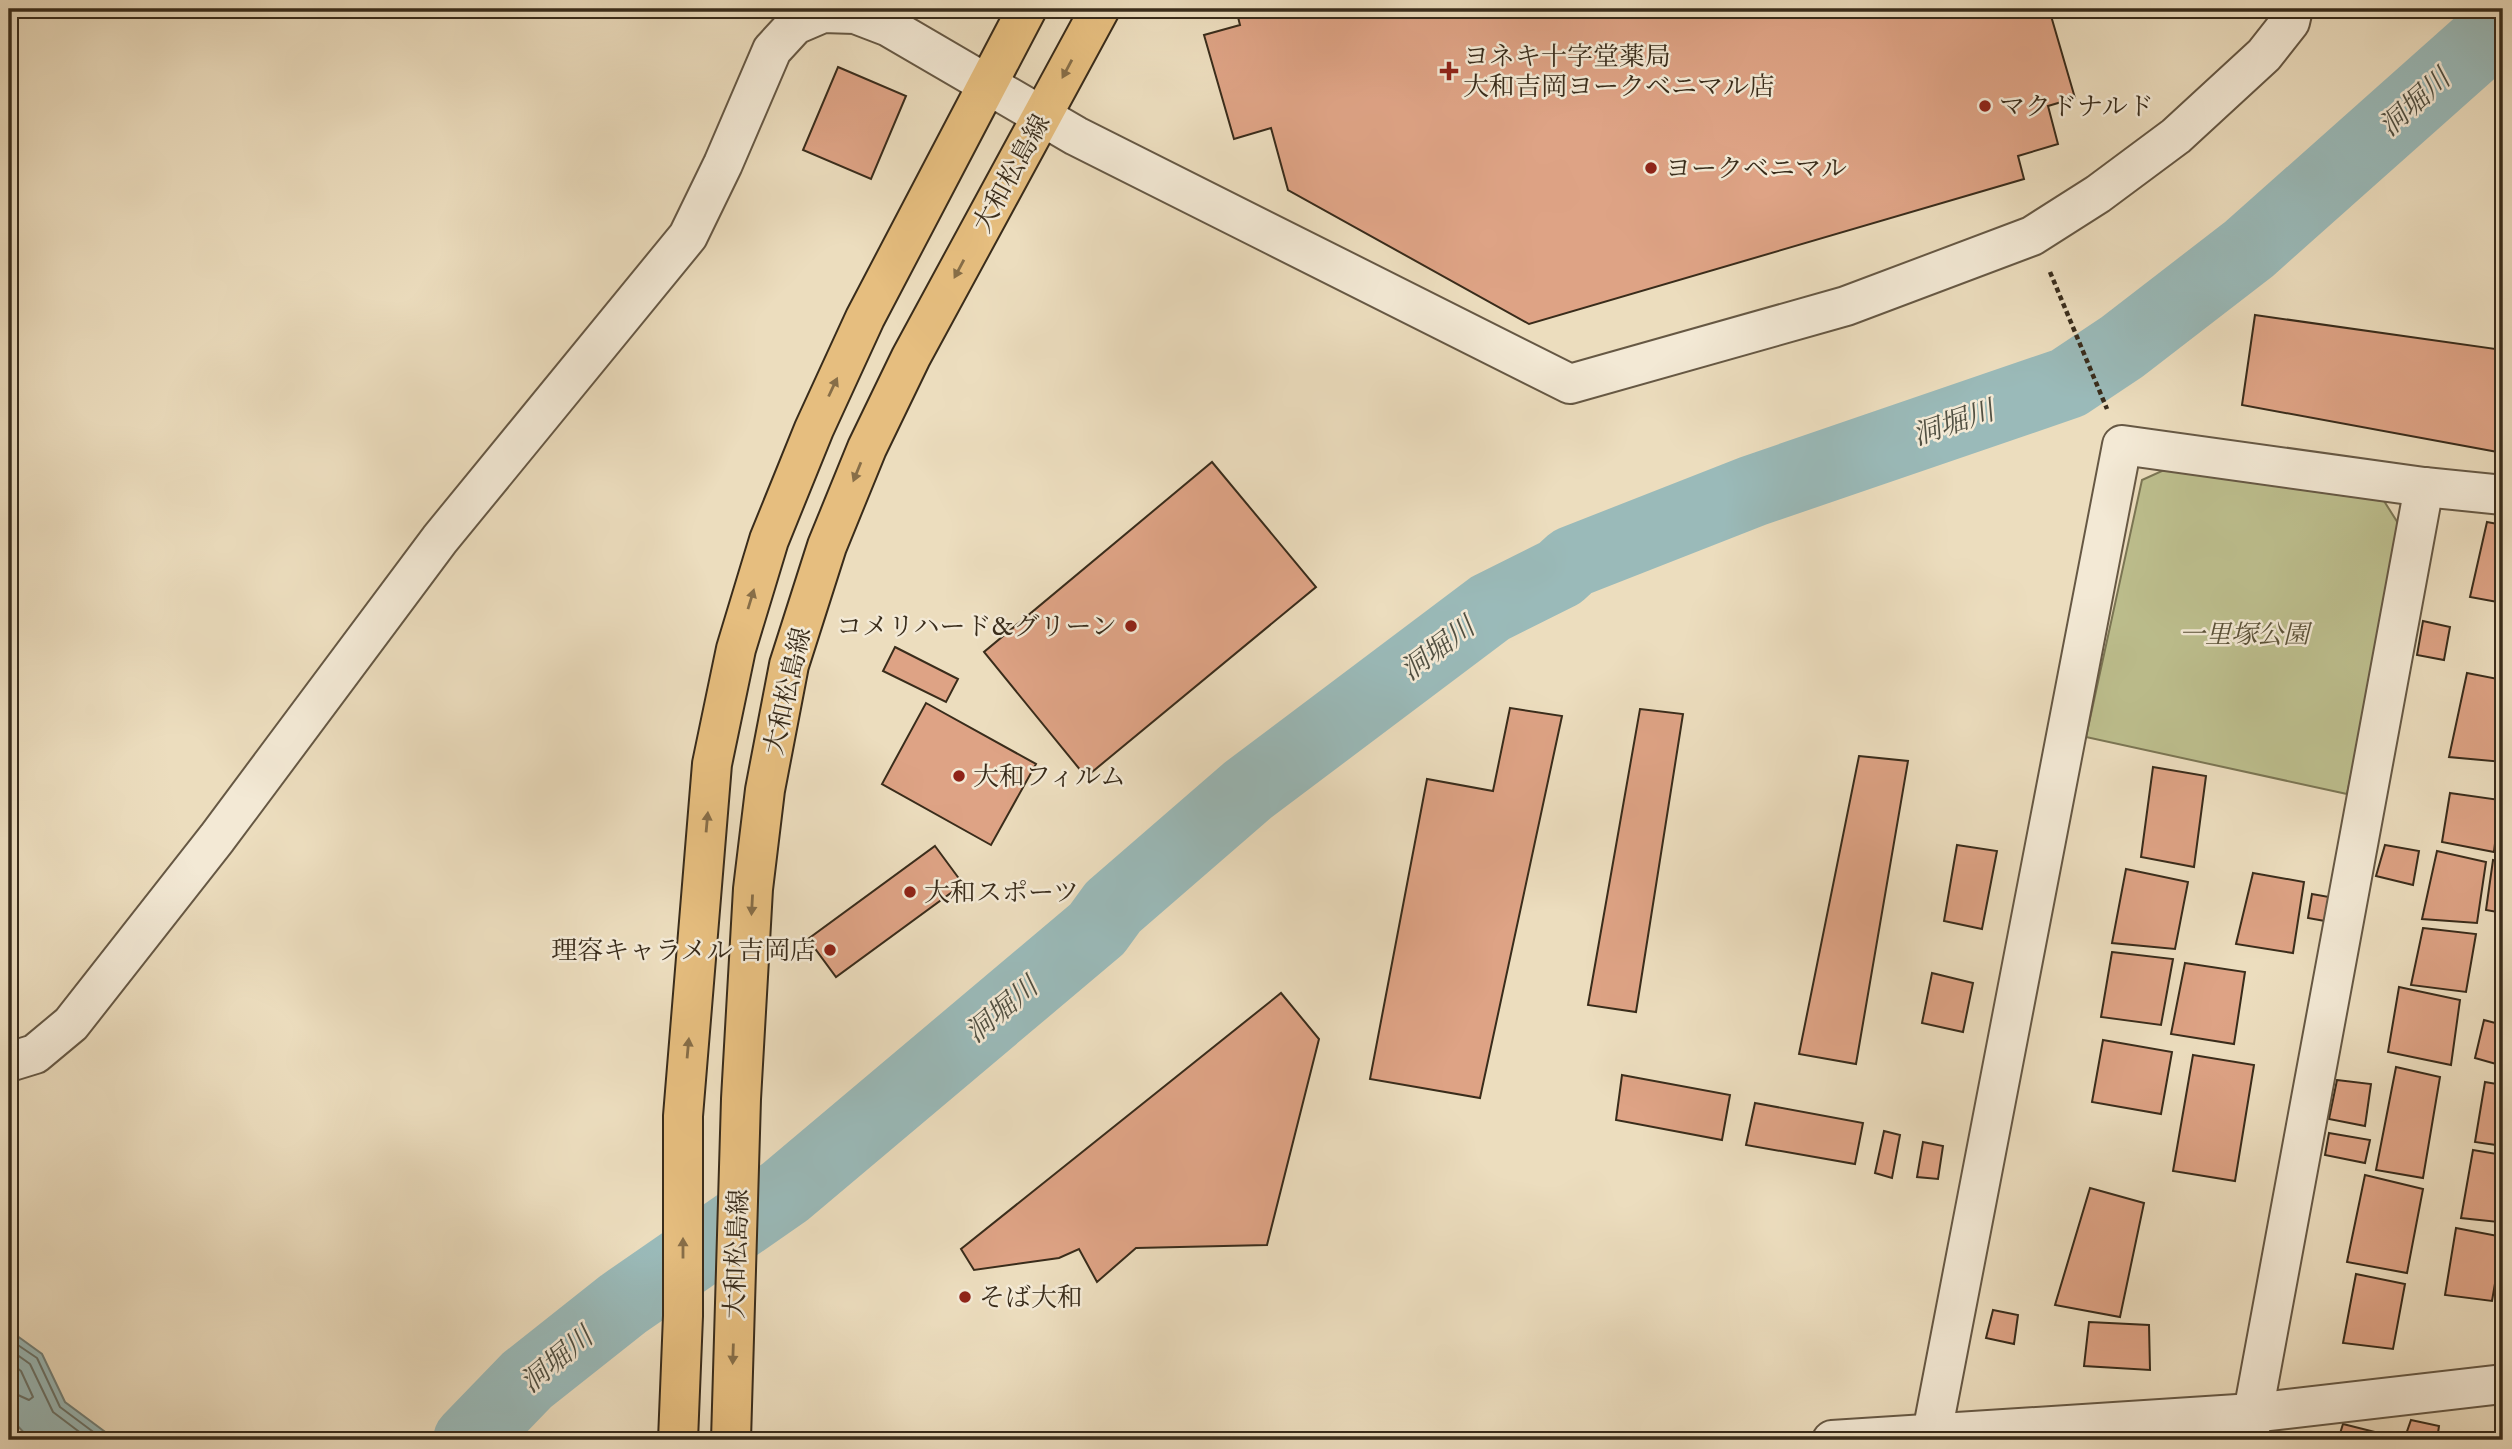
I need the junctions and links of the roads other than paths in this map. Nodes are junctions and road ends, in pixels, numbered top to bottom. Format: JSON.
{"nodes":[{"id":1,"x":1027,"y":9,"type":"edge"},
{"id":2,"x":1100,"y":9,"type":"edge"},
{"id":3,"x":2293,"y":9,"type":"edge"},
{"id":4,"x":988,"y":85,"type":"junction"},
{"id":5,"x":1041,"y":117,"type":"junction"},
{"id":6,"x":2424,"y":487,"type":"junction"},
{"id":7,"x":2503,"y":495,"type":"edge"},
{"id":8,"x":9,"y":1062,"type":"edge"},
{"id":9,"x":2503,"y":1384,"type":"edge"},
{"id":10,"x":2250,"y":1426,"type":"edge"},
{"id":11,"x":1932,"y":1433,"type":"junction"},
{"id":12,"x":678,"y":1440,"type":"edge"},
{"id":13,"x":731,"y":1440,"type":"edge"},
{"id":14,"x":1832,"y":1440,"type":"edge"}],
"edges":[{"from":1,"to":4,"type":"main road","name":"大和松島線"},
{"from":2,"to":5,"type":"main road","name":"大和松島線","one_way":true},
{"from":3,"to":5,"type":"street"},
{"from":4,"to":5,"type":"street"},
{"from":4,"to":8,"type":"street"},
{"from":12,"to":4,"type":"main road","name":"大和松島線","one_way":true},
{"from":5,"to":13,"type":"main road","name":"大和松島線","one_way":true},
{"from":6,"to":7,"type":"street"},
{"from":6,"to":10,"type":"street"},
{"from":6,"to":11,"type":"street"},
{"from":9,"to":10,"type":"street"},
{"from":10,"to":11,"type":"street"},
{"from":11,"to":14,"type":"street"}]}
